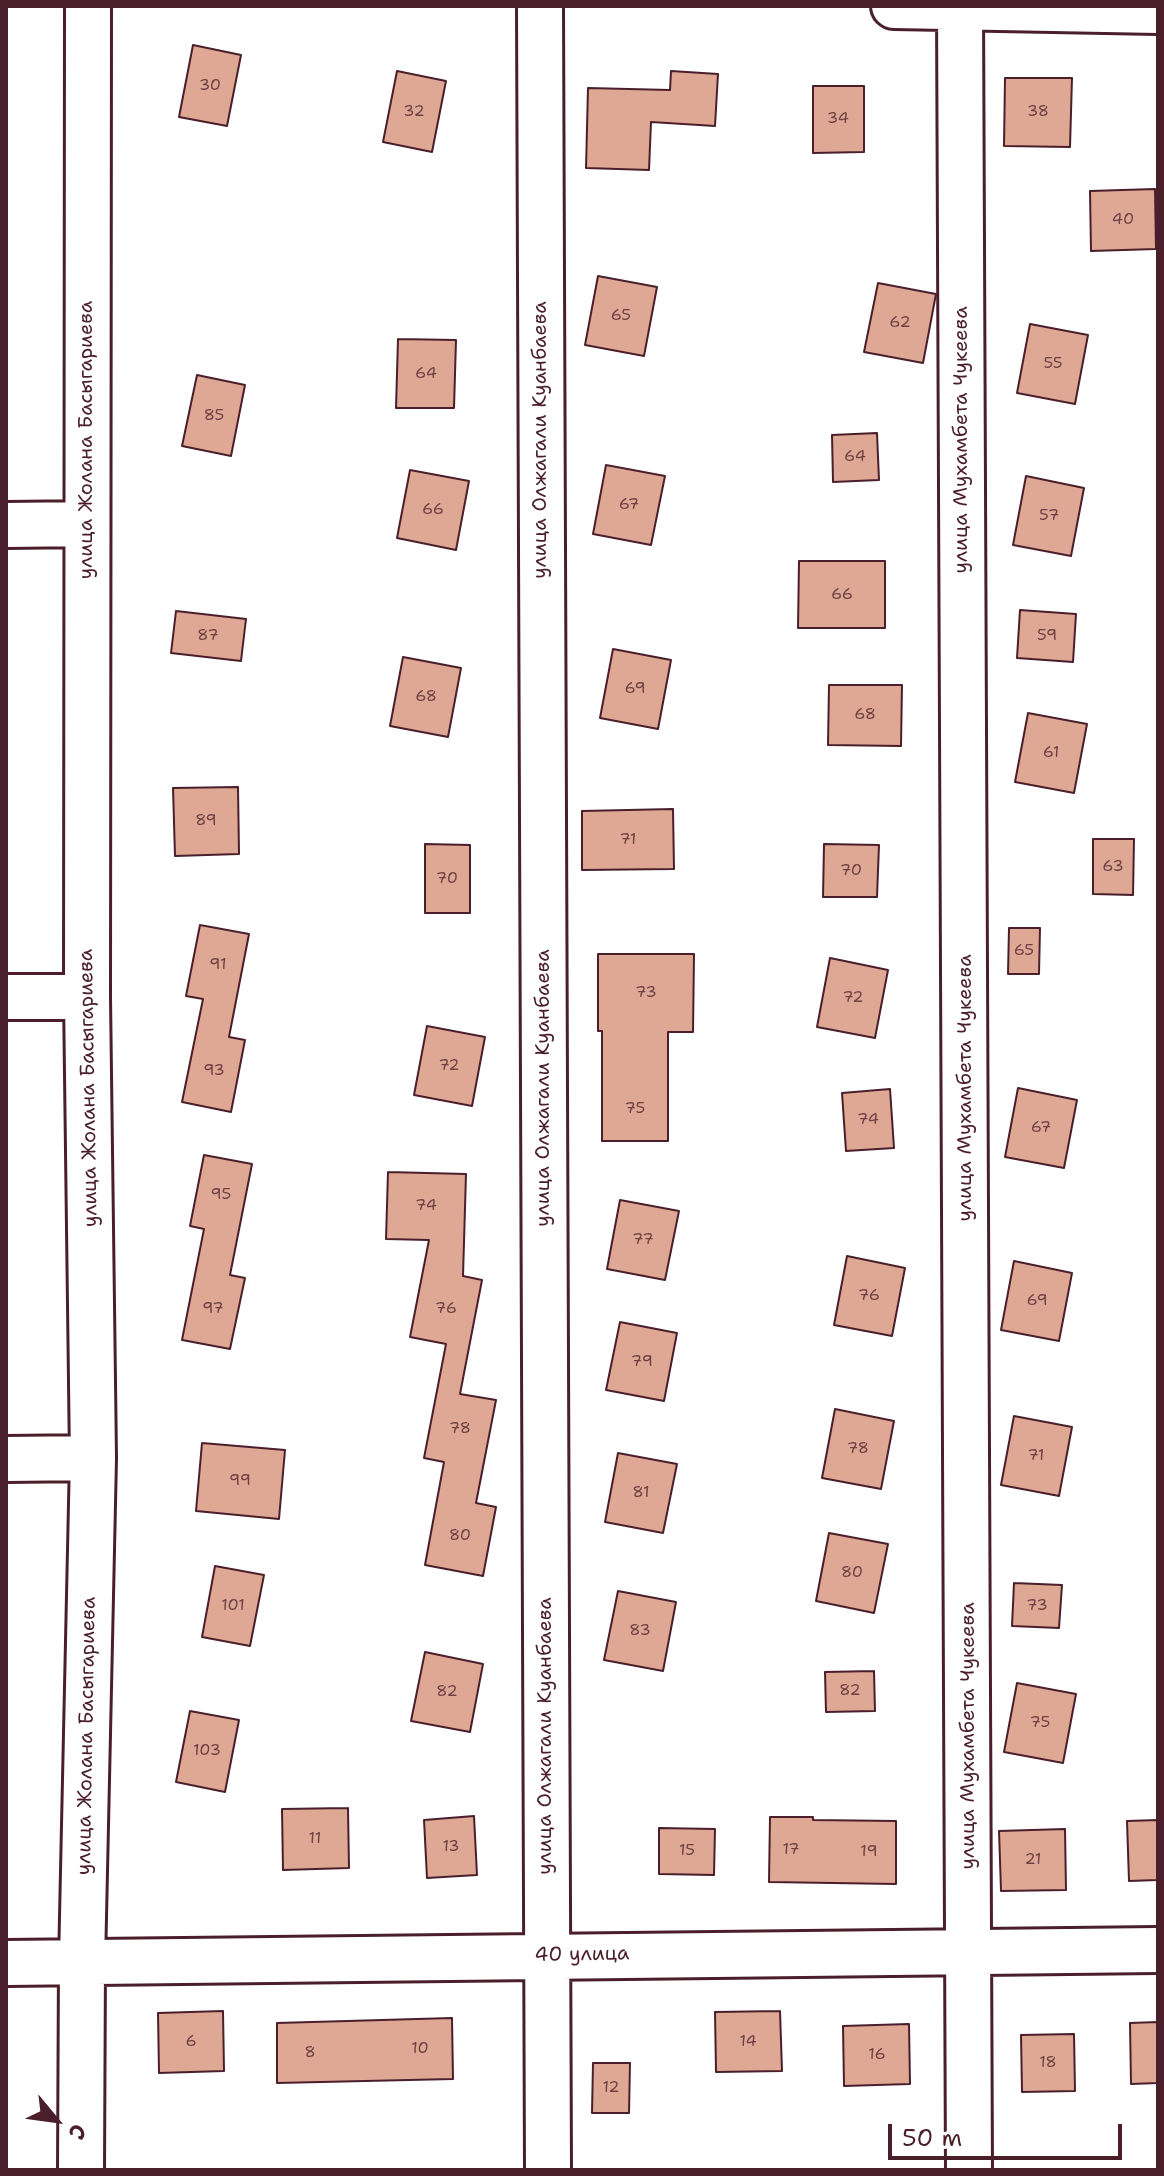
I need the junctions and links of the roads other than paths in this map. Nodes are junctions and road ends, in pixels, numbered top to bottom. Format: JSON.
{"nodes":[{"id":1,"x":88,"y":6,"type":"edge"},
{"id":2,"x":540,"y":6,"type":"edge"},
{"id":3,"x":894,"y":6,"type":"edge"},
{"id":4,"x":960,"y":7,"type":"edge"},
{"id":5,"x":1158,"y":11,"type":"edge"},
{"id":6,"x":87,"y":524,"type":"junction"},
{"id":7,"x":6,"y":525,"type":"edge"},
{"id":8,"x":6,"y":997,"type":"edge"},
{"id":9,"x":87,"y":997,"type":"junction"},
{"id":10,"x":93,"y":1458,"type":"junction"},
{"id":11,"x":6,"y":1459,"type":"edge"},
{"id":12,"x":1158,"y":1950,"type":"edge"},
{"id":13,"x":970,"y":1952,"type":"junction"},
{"id":14,"x":547,"y":1956,"type":"junction"},
{"id":15,"x":6,"y":1963,"type":"edge"},
{"id":16,"x":82,"y":1963,"type":"junction"},
{"id":17,"x":81,"y":2170,"type":"edge"},
{"id":18,"x":548,"y":2170,"type":"edge"},
{"id":19,"x":969,"y":2170,"type":"edge"}],
"edges":[{"from":1,"to":6,"type":"street","name":"улица Жолана Басыгариева"},
{"from":2,"to":14,"type":"street","name":"улица Олжагали Куанбаева"},
{"from":3,"to":4,"type":"street"},
{"from":4,"to":5,"type":"street"},
{"from":4,"to":13,"type":"street","name":"улица Мухамбета Чукеева"},
{"from":6,"to":7,"type":"street"},
{"from":6,"to":9,"type":"street","name":"улица Жолана Басыгариева"},
{"from":8,"to":9,"type":"street"},
{"from":9,"to":10,"type":"street","name":"улица Жолана Басыгариева"},
{"from":10,"to":11,"type":"street"},
{"from":10,"to":16,"type":"street","name":"улица Жолана Басыгариева"},
{"from":12,"to":13,"type":"street","name":"40 улица"},
{"from":13,"to":14,"type":"street","name":"40 улица"},
{"from":13,"to":19,"type":"street","name":"улица Мухамбета Чукеева"},
{"from":14,"to":16,"type":"street","name":"40 улица"},
{"from":14,"to":18,"type":"street","name":"улица Олжагали Куанбаева"},
{"from":15,"to":16,"type":"street","name":"40 улица"},
{"from":16,"to":17,"type":"street","name":"улица Жолана Басыгариева"}]}
